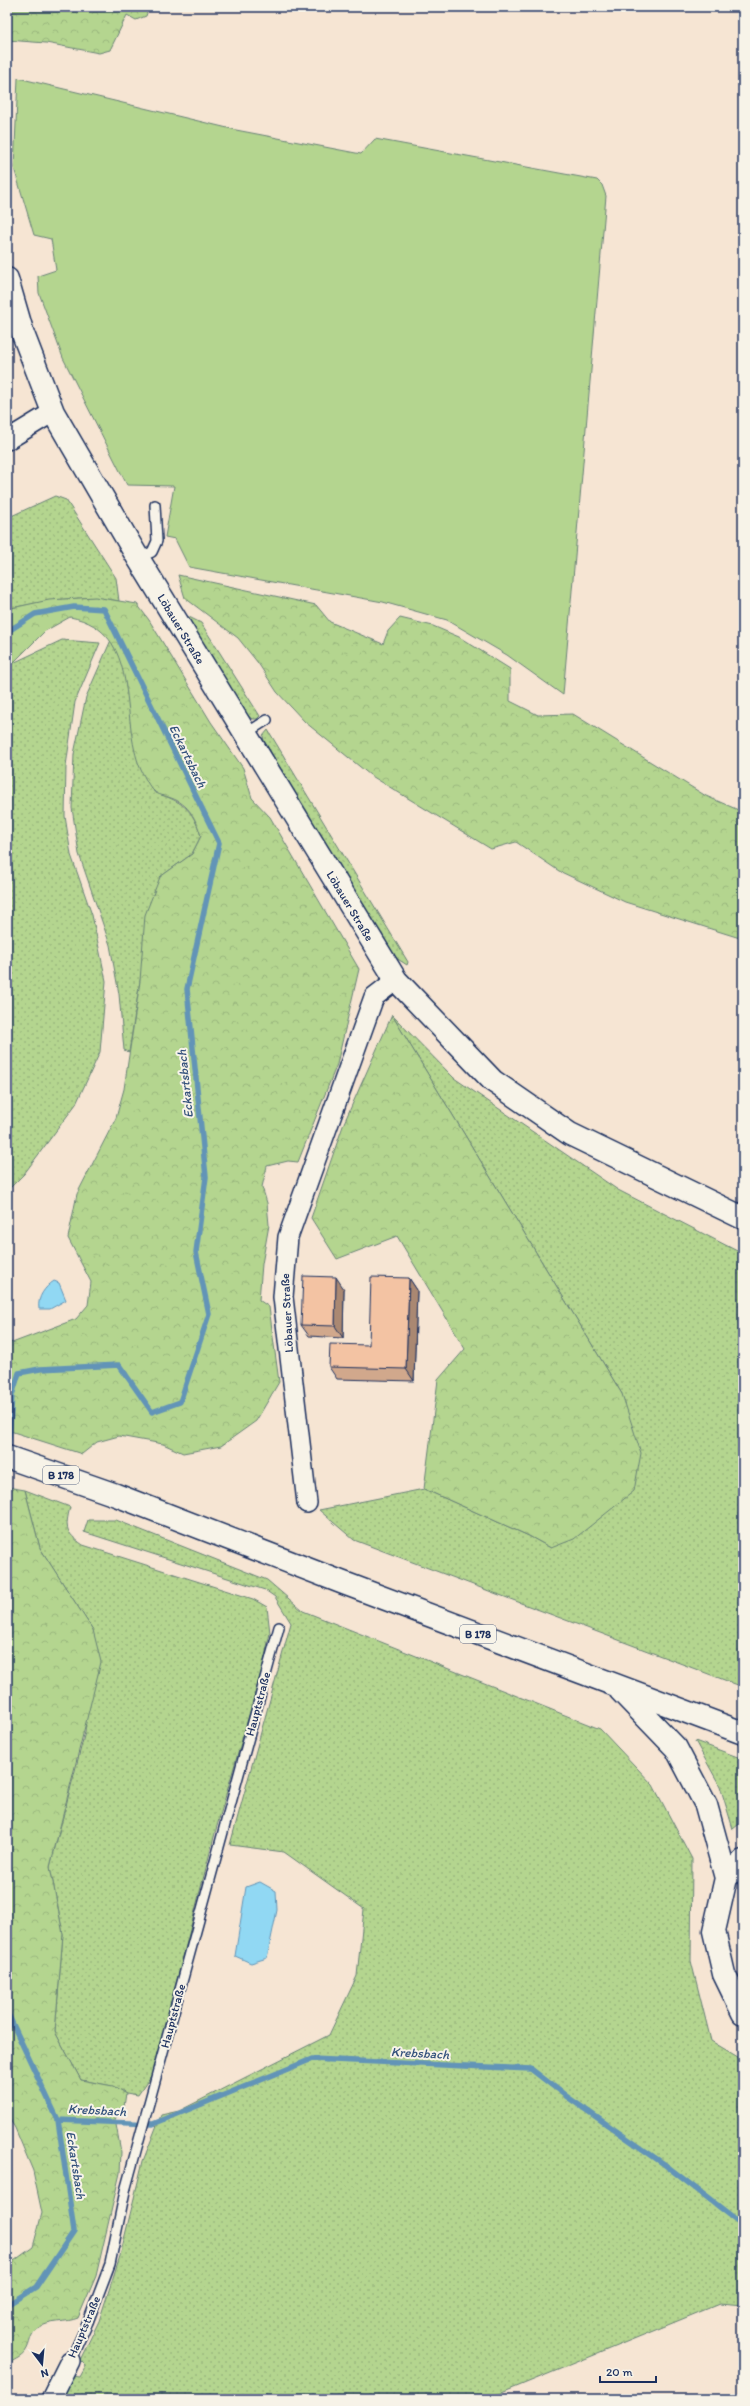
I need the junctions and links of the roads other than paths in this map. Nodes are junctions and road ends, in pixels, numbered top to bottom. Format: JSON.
{"nodes":[{"id":1,"x":7,"y":278,"type":"edge"},
{"id":2,"x":53,"y":412,"type":"junction"},
{"id":3,"x":7,"y":440,"type":"edge"},
{"id":4,"x":155,"y":505,"type":"dead end"},
{"id":5,"x":138,"y":558,"type":"junction"},
{"id":6,"x":267,"y":720,"type":"dead end"},
{"id":7,"x":244,"y":734,"type":"junction"},
{"id":8,"x":391,"y":972,"type":"junction"},
{"id":9,"x":743,"y":1218,"type":"edge"},
{"id":10,"x":7,"y":1457,"type":"edge"},
{"id":11,"x":307,"y":1503,"type":"dead end"},
{"id":12,"x":278,"y":1627,"type":"dead end"},
{"id":13,"x":616,"y":1686,"type":"junction"},
{"id":14,"x":743,"y":1733,"type":"edge"},
{"id":15,"x":743,"y":1861,"type":"edge"},
{"id":16,"x":726,"y":1878,"type":"junction"},
{"id":17,"x":743,"y":2013,"type":"edge"},
{"id":18,"x":70,"y":2360,"type":"joint"},
{"id":19,"x":51,"y":2399,"type":"edge"}],
"edges":[{"from":1,"to":2,"type":"main road","name":"Löbauer Straße"},
{"from":2,"to":3,"type":"street"},
{"from":2,"to":5,"type":"main road","name":"Löbauer Straße"},
{"from":4,"to":5,"type":"lane"},
{"from":5,"to":7,"type":"main road","name":"Löbauer Straße"},
{"from":6,"to":7,"type":"lane"},
{"from":7,"to":8,"type":"main road","name":"Löbauer Straße"},
{"from":8,"to":9,"type":"main road"},
{"from":8,"to":11,"type":"street","name":"Löbauer Straße"},
{"from":10,"to":13,"type":"main road","number":"B 178"},
{"from":12,"to":18,"type":"lane","name":"Hauptstraße"},
{"from":13,"to":14,"type":"main road","number":"B 178"},
{"from":13,"to":16,"type":"main road"},
{"from":15,"to":16,"type":"main road"},
{"from":16,"to":17,"type":"main road"},
{"from":18,"to":19,"type":"street","name":"Hauptstraße"}]}
